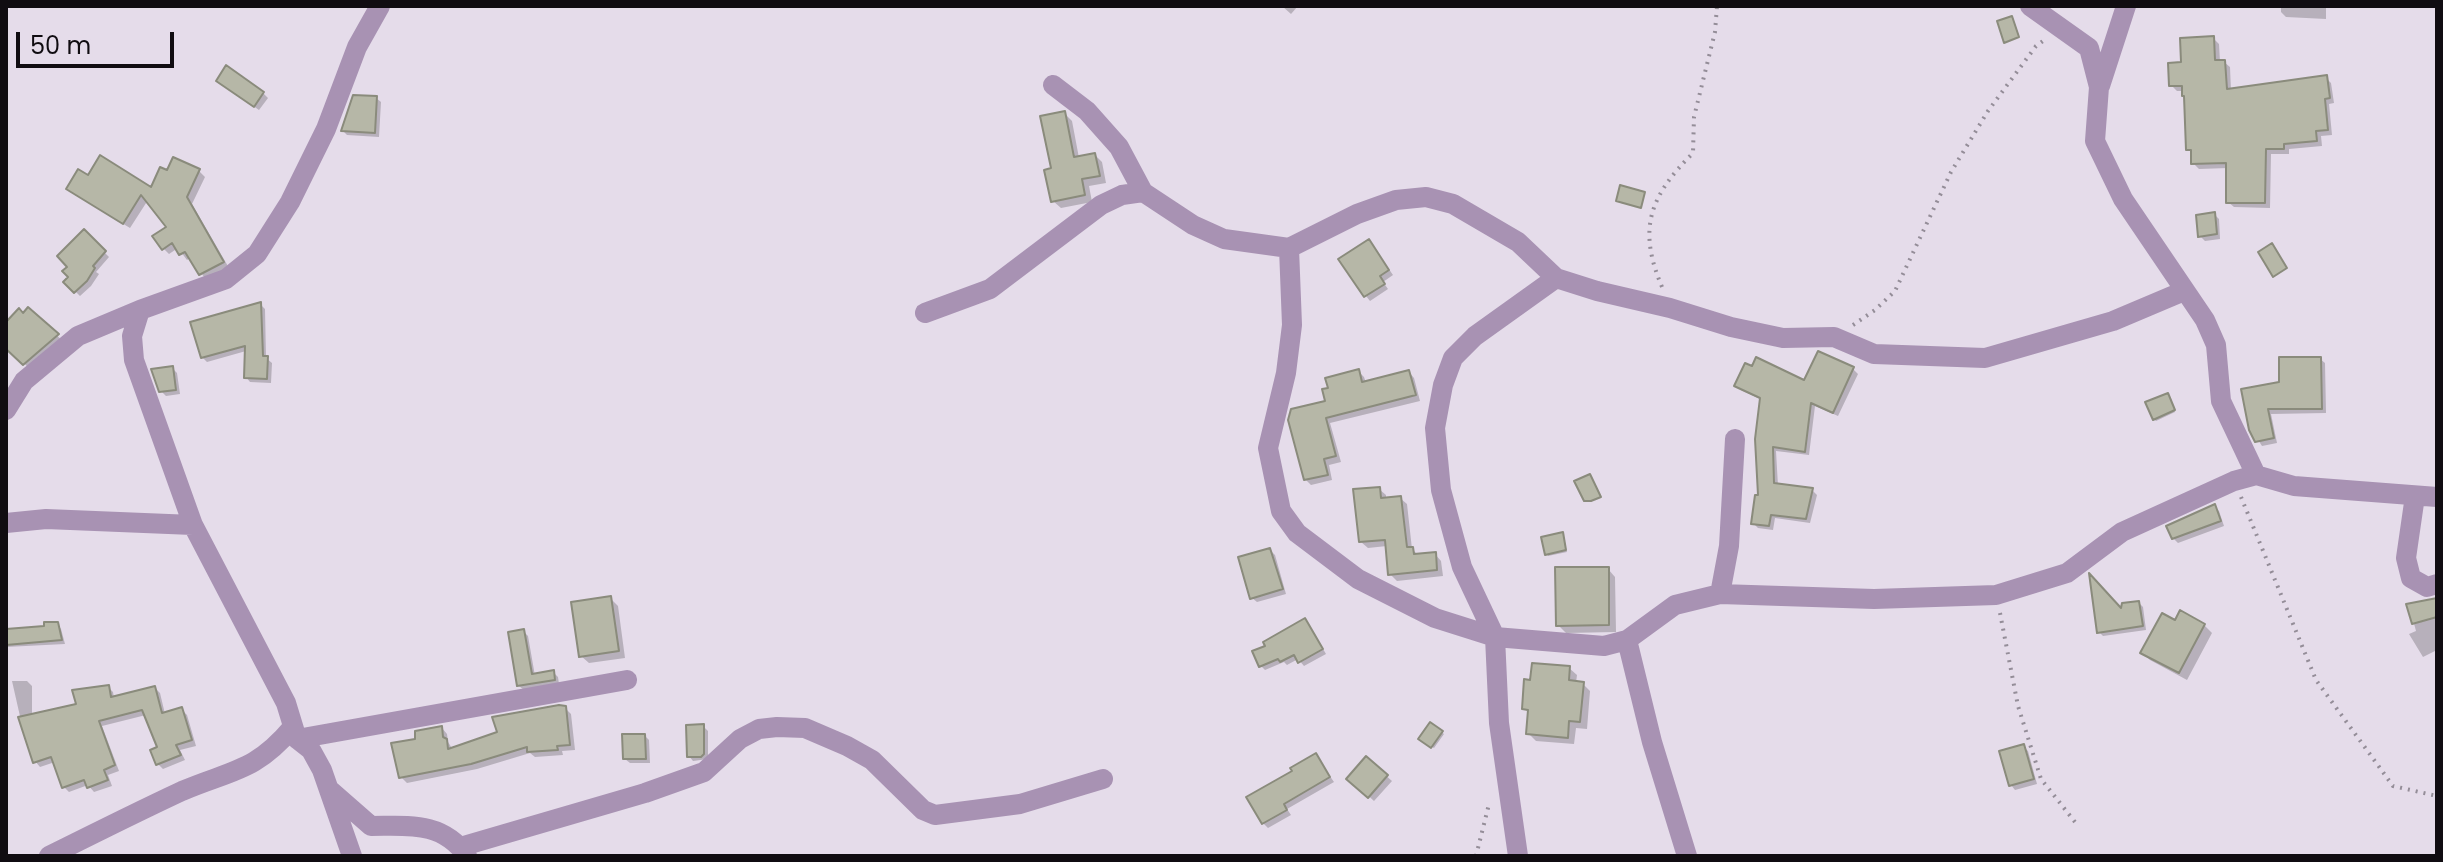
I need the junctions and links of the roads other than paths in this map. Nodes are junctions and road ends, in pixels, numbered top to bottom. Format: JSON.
{"nodes":[{"id":1,"x":380,"y":6,"type":"edge"},
{"id":2,"x":2030,"y":6,"type":"edge"},
{"id":3,"x":2126,"y":6,"type":"edge"},
{"id":4,"x":1053,"y":85,"type":"dead end"},
{"id":5,"x":2099,"y":87,"type":"junction"},
{"id":6,"x":1143,"y":192,"type":"junction"},
{"id":7,"x":1289,"y":248,"type":"junction"},
{"id":8,"x":1556,"y":278,"type":"junction"},
{"id":9,"x":2184,"y":291,"type":"junction"},
{"id":10,"x":140,"y":310,"type":"junction"},
{"id":11,"x":925,"y":313,"type":"dead end"},
{"id":12,"x":6,"y":410,"type":"edge"},
{"id":13,"x":1735,"y":439,"type":"dead end"},
{"id":14,"x":2256,"y":475,"type":"junction"},
{"id":15,"x":2415,"y":496,"type":"junction"},
{"id":16,"x":2437,"y":497,"type":"edge"},
{"id":17,"x":6,"y":523,"type":"edge"},
{"id":18,"x":193,"y":525,"type":"junction"},
{"id":19,"x":2437,"y":584,"type":"edge"},
{"id":20,"x":1720,"y":594,"type":"junction"},
{"id":21,"x":1495,"y":637,"type":"junction"},
{"id":22,"x":1627,"y":640,"type":"junction"},
{"id":23,"x":627,"y":680,"type":"dead end"},
{"id":24,"x":294,"y":733,"type":"junction"},
{"id":25,"x":1103,"y":779,"type":"dead end"},
{"id":26,"x":328,"y":788,"type":"junction"},
{"id":27,"x":463,"y":851,"type":"edge"},
{"id":28,"x":49,"y":856,"type":"edge"},
{"id":29,"x":352,"y":856,"type":"edge"},
{"id":30,"x":1518,"y":856,"type":"edge"},
{"id":31,"x":1687,"y":856,"type":"edge"}],
"edges":[{"from":1,"to":10,"type":"street"},
{"from":2,"to":5,"type":"street"},
{"from":3,"to":5,"type":"street"},
{"from":4,"to":6,"type":"street"},
{"from":5,"to":9,"type":"street"},
{"from":6,"to":7,"type":"street"},
{"from":6,"to":11,"type":"street"},
{"from":7,"to":8,"type":"street"},
{"from":7,"to":21,"type":"street"},
{"from":8,"to":9,"type":"street"},
{"from":8,"to":21,"type":"street"},
{"from":9,"to":14,"type":"street"},
{"from":10,"to":12,"type":"street"},
{"from":10,"to":18,"type":"street"},
{"from":13,"to":20,"type":"street"},
{"from":14,"to":15,"type":"street"},
{"from":14,"to":20,"type":"street"},
{"from":15,"to":16,"type":"street"},
{"from":15,"to":19,"type":"street"},
{"from":17,"to":18,"type":"street"},
{"from":18,"to":24,"type":"street"},
{"from":20,"to":22,"type":"street"},
{"from":21,"to":22,"type":"street"},
{"from":21,"to":30,"type":"street"},
{"from":22,"to":31,"type":"street"},
{"from":23,"to":24,"type":"street"},
{"from":24,"to":26,"type":"street"},
{"from":24,"to":28,"type":"street"},
{"from":25,"to":27,"type":"street"},
{"from":26,"to":27,"type":"street"},
{"from":26,"to":29,"type":"street"}]}
